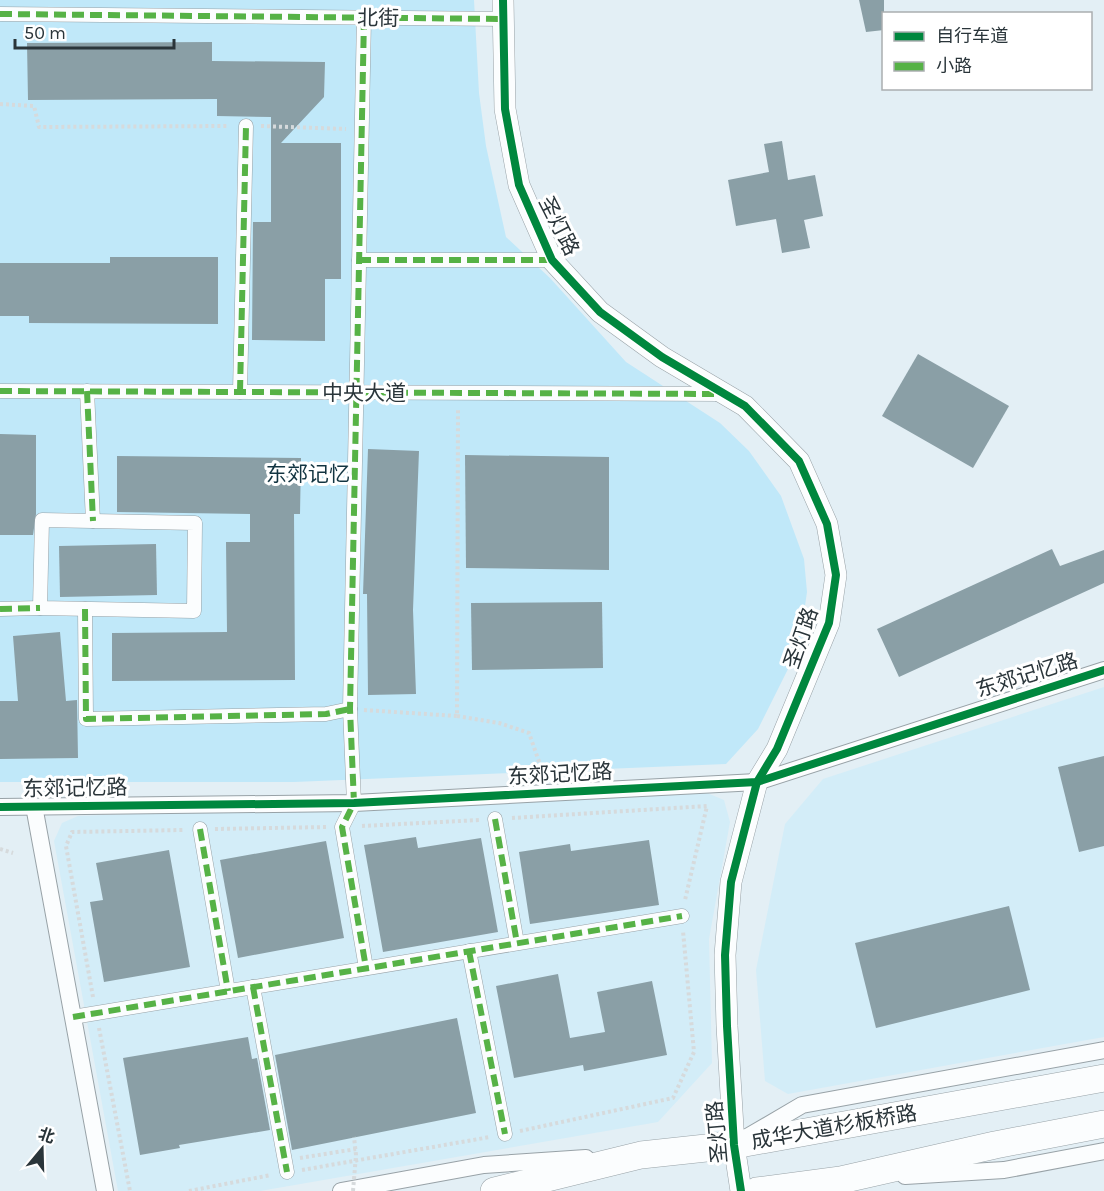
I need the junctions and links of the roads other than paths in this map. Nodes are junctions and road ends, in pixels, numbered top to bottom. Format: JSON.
{"nodes":[{"id":1,"x":504,"y":10,"type":"edge"},
{"id":2,"x":0,"y":14,"type":"edge"},
{"id":3,"x":364,"y":18,"type":"junction"},
{"id":4,"x":246,"y":126,"type":"road end"},
{"id":5,"x":359,"y":260,"type":"junction"},
{"id":6,"x":552,"y":260,"type":"junction"},
{"id":7,"x":0,"y":391,"type":"edge"},
{"id":8,"x":87,"y":391,"type":"junction"},
{"id":9,"x":240,"y":392,"type":"junction"},
{"id":10,"x":357,"y":393,"type":"junction"},
{"id":11,"x":729,"y":394,"type":"junction"},
{"id":12,"x":93,"y":521,"type":"junction"},
{"id":13,"x":40,"y":608,"type":"junction"},
{"id":14,"x":0,"y":609,"type":"edge"},
{"id":15,"x":85,"y":609,"type":"junction"},
{"id":16,"x":1104,"y":670,"type":"edge"},
{"id":17,"x":351,"y":709,"type":"junction"},
{"id":18,"x":757,"y":782,"type":"junction"},
{"id":19,"x":354,"y":803,"type":"junction"},
{"id":20,"x":34,"y":806,"type":"junction"},
{"id":21,"x":0,"y":807,"type":"edge"},
{"id":22,"x":495,"y":819,"type":"dead end"},
{"id":23,"x":200,"y":829,"type":"dead end"},
{"id":24,"x":682,"y":916,"type":"dead end"},
{"id":25,"x":517,"y":943,"type":"junction"},
{"id":26,"x":469,"y":951,"type":"junction"},
{"id":27,"x":366,"y":968,"type":"junction"},
{"id":28,"x":253,"y":987,"type":"junction"},
{"id":29,"x":228,"y":991,"type":"junction"},
{"id":30,"x":73,"y":1017,"type":"junction"},
{"id":31,"x":1104,"y":1050,"type":"edge"},
{"id":32,"x":1104,"y":1078,"type":"edge"},
{"id":33,"x":1104,"y":1124,"type":"edge"},
{"id":34,"x":505,"y":1134,"type":"dead end"},
{"id":35,"x":734,"y":1145,"type":"junction"},
{"id":36,"x":1104,"y":1151,"type":"edge"},
{"id":37,"x":641,"y":1155,"type":"junction"},
{"id":38,"x":287,"y":1172,"type":"dead end"},
{"id":39,"x":841,"y":1180,"type":"junction"},
{"id":40,"x":105,"y":1191,"type":"edge"},
{"id":41,"x":341,"y":1191,"type":"edge"},
{"id":42,"x":494,"y":1191,"type":"edge"},
{"id":43,"x":741,"y":1191,"type":"edge"},
{"id":44,"x":757,"y":1191,"type":"edge"}],
"edges":[{"from":1,"to":3,"type":"street","name":"北街"},
{"from":1,"to":6,"type":"street","name":"圣灯路"},
{"from":2,"to":3,"type":"street","name":"北街"},
{"from":3,"to":5,"type":"street"},
{"from":4,"to":9,"type":"street"},
{"from":5,"to":6,"type":"street"},
{"from":5,"to":10,"type":"street"},
{"from":6,"to":11,"type":"street","name":"圣灯路"},
{"from":7,"to":8,"type":"street","name":"中央大道"},
{"from":8,"to":9,"type":"street","name":"中央大道"},
{"from":8,"to":12,"type":"street"},
{"from":9,"to":10,"type":"street","name":"中央大道"},
{"from":10,"to":11,"type":"street","name":"中央大道"},
{"from":10,"to":17,"type":"street"},
{"from":11,"to":18,"type":"street","name":"圣灯路"},
{"from":12,"to":13,"type":"street"},
{"from":12,"to":15,"type":"street"},
{"from":13,"to":14,"type":"street"},
{"from":13,"to":15,"type":"street"},
{"from":15,"to":17,"type":"street"},
{"from":16,"to":18,"type":"street","name":"东郊记忆路"},
{"from":17,"to":19,"type":"street"},
{"from":18,"to":19,"type":"street","name":"东郊记忆路"},
{"from":18,"to":35,"type":"street","name":"圣灯路"},
{"from":19,"to":20,"type":"street","name":"东郊记忆路"},
{"from":19,"to":27,"type":"street"},
{"from":20,"to":21,"type":"street","name":"东郊记忆路"},
{"from":20,"to":30,"type":"street"},
{"from":22,"to":25,"type":"street"},
{"from":23,"to":29,"type":"street"},
{"from":24,"to":25,"type":"street"},
{"from":25,"to":26,"type":"street"},
{"from":26,"to":27,"type":"street"},
{"from":26,"to":34,"type":"street"},
{"from":27,"to":28,"type":"street"},
{"from":28,"to":29,"type":"street"},
{"from":28,"to":38,"type":"street"},
{"from":29,"to":30,"type":"street"},
{"from":30,"to":40,"type":"street"},
{"from":31,"to":35,"type":"street"},
{"from":32,"to":35,"type":"main road","name":"成华大道杉板桥路"},
{"from":33,"to":39,"type":"main road"},
{"from":35,"to":37,"type":"main road","name":"成华大道杉板桥路"},
{"from":35,"to":43,"type":"street","name":"圣灯路"},
{"from":36,"to":39,"type":"street"},
{"from":37,"to":41,"type":"street"},
{"from":37,"to":42,"type":"main road","name":"成华大道杉板桥路"},
{"from":39,"to":44,"type":"main road"}]}
